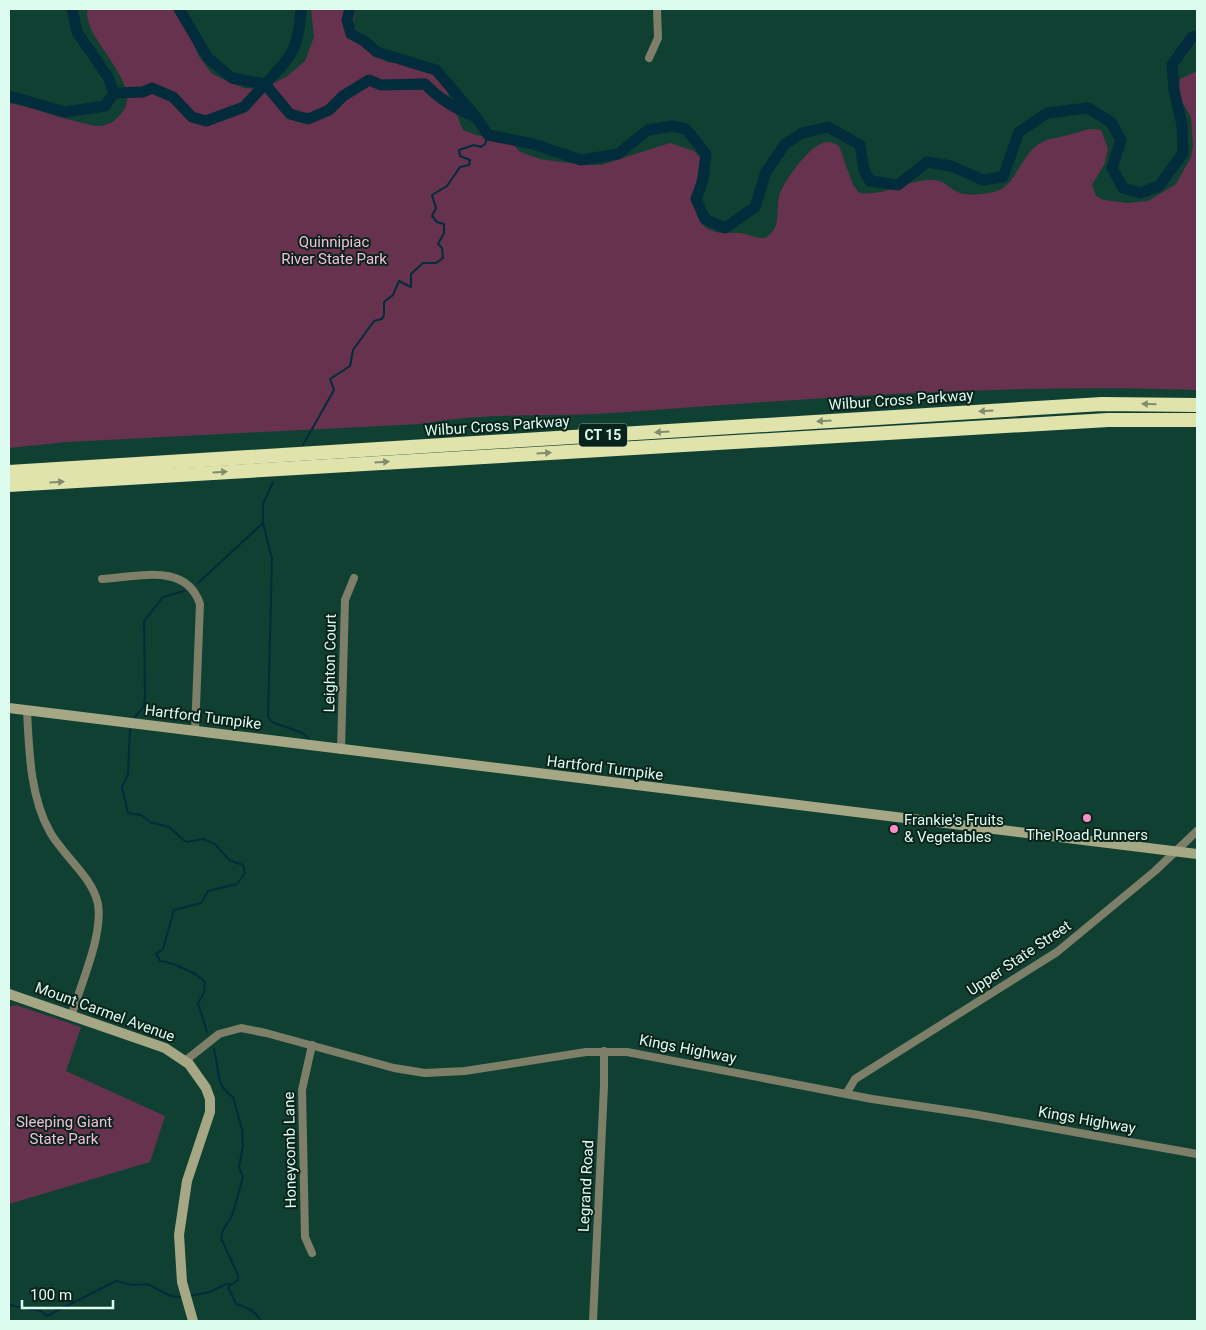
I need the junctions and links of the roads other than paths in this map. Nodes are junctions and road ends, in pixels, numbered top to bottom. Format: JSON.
{"nodes":[{"id":1,"x":657,"y":9,"type":"edge"},
{"id":2,"x":649,"y":58,"type":"dead end"},
{"id":3,"x":1197,"y":405,"type":"edge"},
{"id":4,"x":1197,"y":420,"type":"edge"},
{"id":5,"x":9,"y":472,"type":"edge"},
{"id":6,"x":9,"y":485,"type":"edge"},
{"id":7,"x":354,"y":578,"type":"dead end"},
{"id":8,"x":102,"y":579,"type":"dead end"},
{"id":9,"x":9,"y":708,"type":"edge"},
{"id":10,"x":27,"y":710,"type":"junction"},
{"id":11,"x":195,"y":731,"type":"junction"},
{"id":12,"x":341,"y":750,"type":"junction"},
{"id":13,"x":1197,"y":831,"type":"edge"},
{"id":14,"x":1177,"y":850,"type":"junction"},
{"id":15,"x":1197,"y":854,"type":"edge"},
{"id":16,"x":9,"y":994,"type":"edge"},
{"id":17,"x":72,"y":1014,"type":"junction"},
{"id":18,"x":312,"y":1045,"type":"junction"},
{"id":19,"x":604,"y":1051,"type":"junction"},
{"id":20,"x":185,"y":1061,"type":"junction"},
{"id":21,"x":846,"y":1094,"type":"junction"},
{"id":22,"x":1197,"y":1154,"type":"edge"},
{"id":23,"x":312,"y":1253,"type":"dead end"},
{"id":24,"x":193,"y":1321,"type":"edge"},
{"id":25,"x":593,"y":1321,"type":"edge"}],
"edges":[{"from":1,"to":2,"type":"street"},
{"from":3,"to":5,"type":"highway","name":"Wilbur Cross Parkway","number":"CT 15","one_way":true},
{"from":6,"to":4,"type":"highway","name":"Wilbur Cross Parkway","number":"CT 15","one_way":true},
{"from":7,"to":12,"type":"street","name":"Leighton Court"},
{"from":8,"to":11,"type":"street"},
{"from":9,"to":10,"type":"main road","name":"Hartford Turnpike"},
{"from":10,"to":11,"type":"main road","name":"Hartford Turnpike"},
{"from":10,"to":17,"type":"street"},
{"from":11,"to":12,"type":"main road","name":"Hartford Turnpike"},
{"from":12,"to":14,"type":"main road","name":"Hartford Turnpike"},
{"from":13,"to":14,"type":"street","name":"Upper State Street"},
{"from":14,"to":15,"type":"main road","name":"Hartford Turnpike"},
{"from":14,"to":21,"type":"street","name":"Upper State Street"},
{"from":16,"to":17,"type":"main road","name":"Mount Carmel Avenue"},
{"from":17,"to":20,"type":"main road","name":"Mount Carmel Avenue"},
{"from":18,"to":19,"type":"street","name":"Kings Highway"},
{"from":18,"to":20,"type":"street","name":"Kings Highway"},
{"from":18,"to":23,"type":"street","name":"Honeycomb Lane"},
{"from":19,"to":21,"type":"street","name":"Kings Highway"},
{"from":19,"to":25,"type":"street","name":"Legrand Road"},
{"from":20,"to":24,"type":"main road","name":"Mount Carmel Avenue"},
{"from":21,"to":22,"type":"street","name":"Kings Highway"}]}
